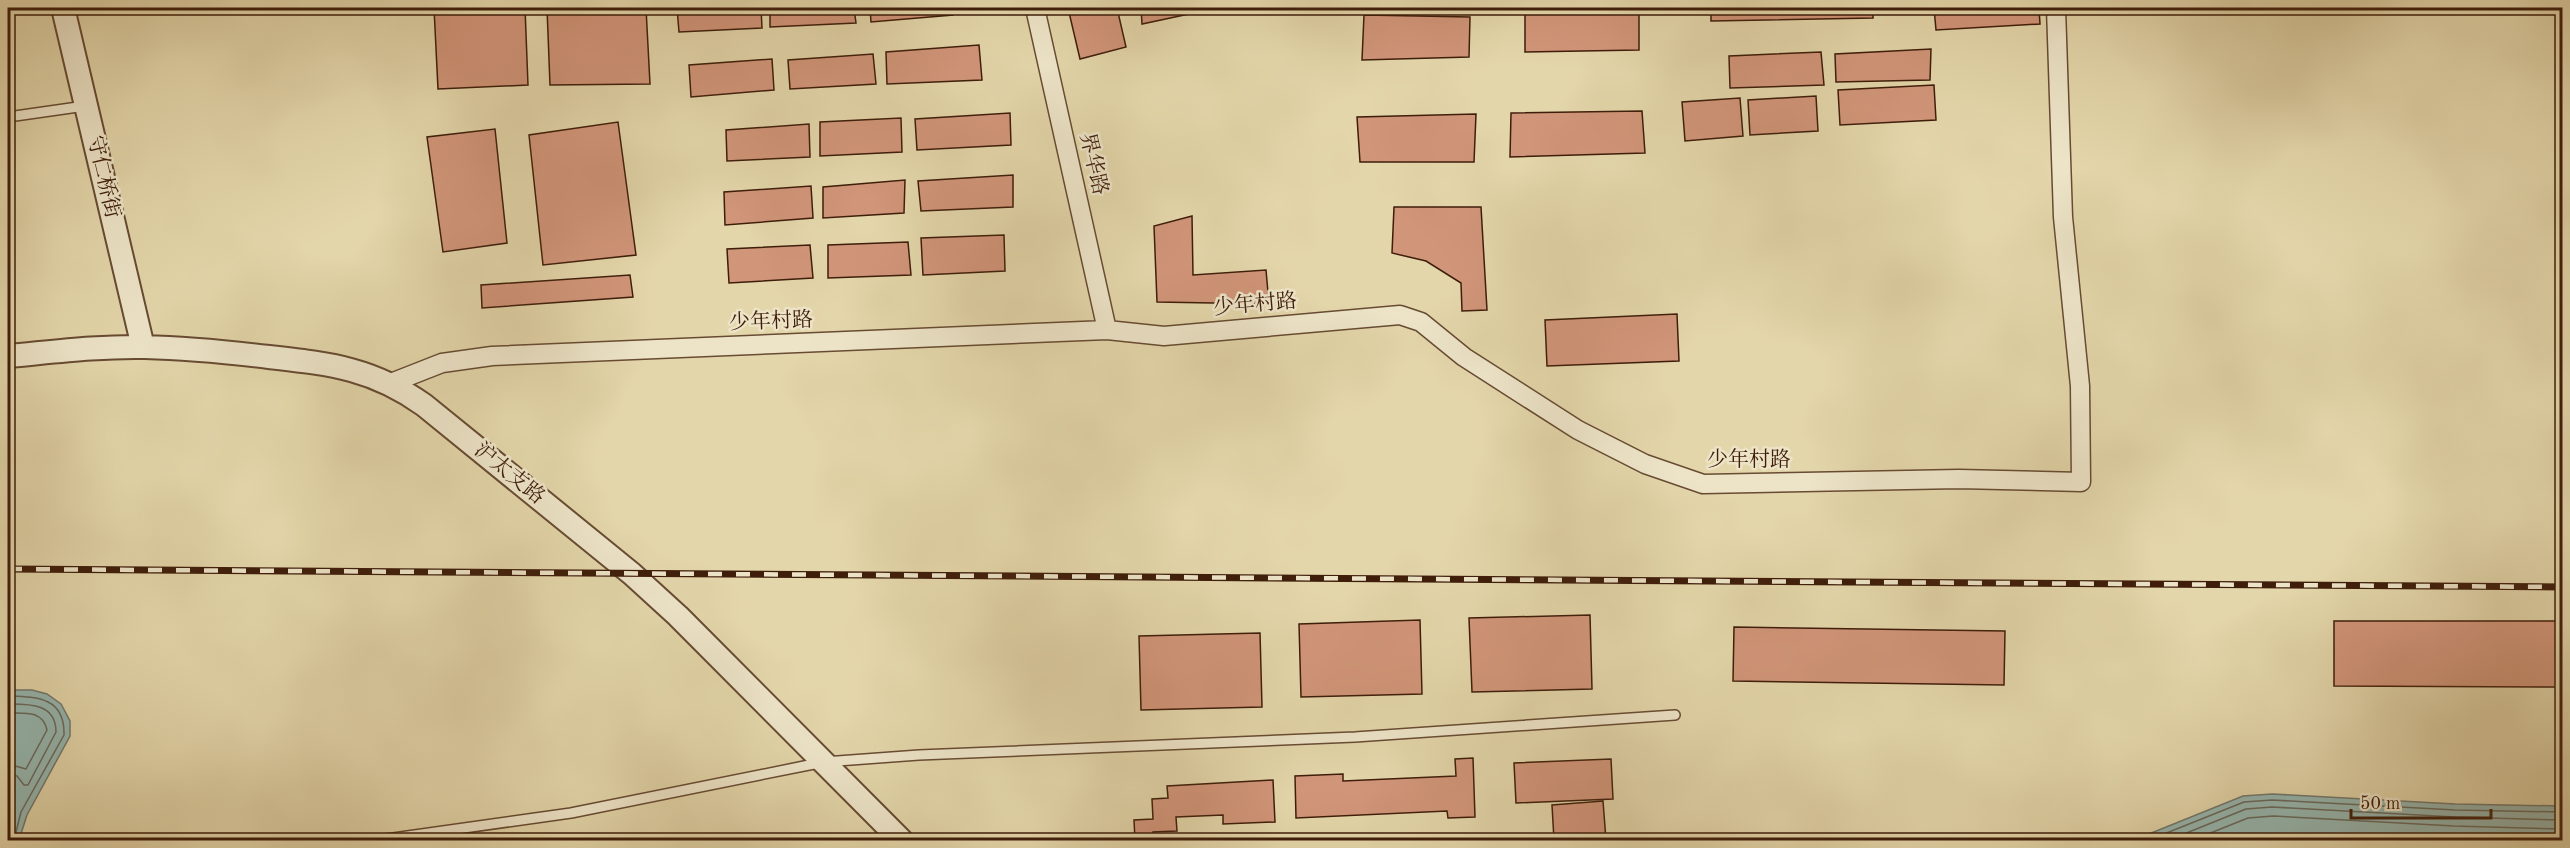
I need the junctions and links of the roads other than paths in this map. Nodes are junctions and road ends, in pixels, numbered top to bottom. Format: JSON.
{"nodes":[{"id":1,"x":63,"y":8,"type":"edge"},
{"id":2,"x":1035,"y":8,"type":"edge"},
{"id":3,"x":2056,"y":8,"type":"edge"},
{"id":4,"x":86,"y":106,"type":"junction"},
{"id":5,"x":8,"y":117,"type":"edge"},
{"id":6,"x":1107,"y":330,"type":"junction"},
{"id":7,"x":143,"y":347,"type":"junction"},
{"id":8,"x":8,"y":356,"type":"edge"},
{"id":9,"x":391,"y":383,"type":"junction"},
{"id":10,"x":1675,"y":716,"type":"dead end"},
{"id":11,"x":824,"y":762,"type":"junction"},
{"id":12,"x":379,"y":840,"type":"edge"},
{"id":13,"x":901,"y":840,"type":"edge"}],
"edges":[{"from":1,"to":4,"type":"street","name":"守仁桥街"},
{"from":2,"to":6,"type":"street","name":"界华路"},
{"from":3,"to":6,"type":"street","name":"少年村路"},
{"from":4,"to":5,"type":"lane"},
{"from":4,"to":7,"type":"street","name":"守仁桥街"},
{"from":6,"to":9,"type":"street","name":"少年村路"},
{"from":7,"to":8,"type":"street","name":"沪太支路"},
{"from":7,"to":9,"type":"street","name":"沪太支路"},
{"from":9,"to":11,"type":"street","name":"沪太支路"},
{"from":10,"to":11,"type":"lane"},
{"from":11,"to":12,"type":"lane"},
{"from":11,"to":13,"type":"street","name":"沪太支路"}]}
